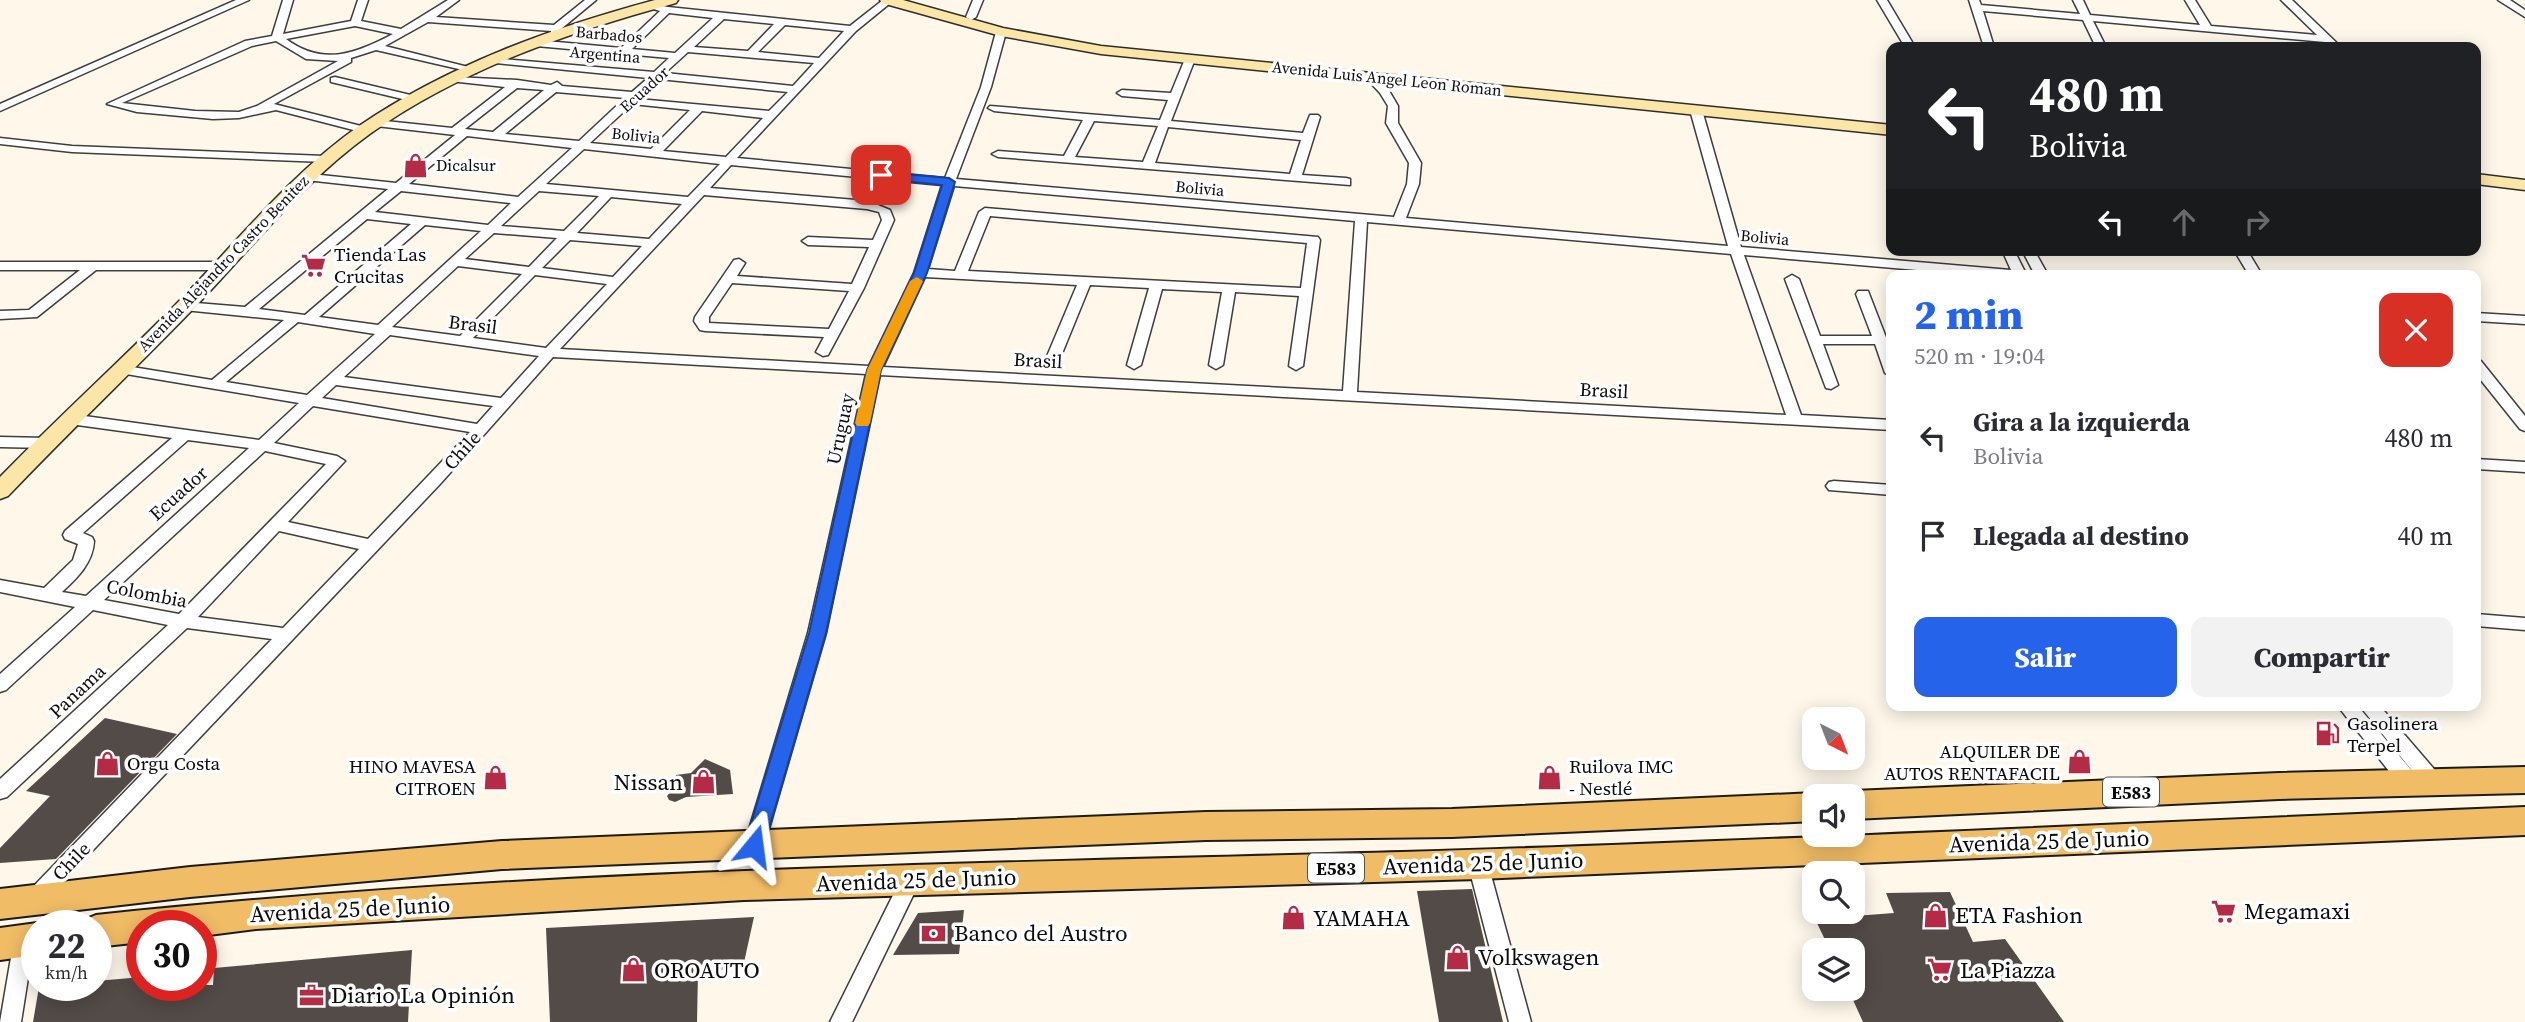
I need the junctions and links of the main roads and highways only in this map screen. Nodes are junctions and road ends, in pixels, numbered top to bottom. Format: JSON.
{"nodes":[{"id":1,"x":888,"y":0,"type":"edge"},
{"id":2,"x":914,"y":0,"type":"edge"},
{"id":3,"x":663,"y":5,"type":"edge"},
{"id":4,"x":1346,"y":67,"type":"junction"},
{"id":5,"x":1301,"y":70,"type":"junction"},
{"id":6,"x":1370,"y":73,"type":"junction"},
{"id":7,"x":1391,"y":79,"type":"junction"},
{"id":8,"x":1455,"y":79,"type":"junction"},
{"id":9,"x":1886,"y":121,"type":"edge"},
{"id":10,"x":1886,"y":129,"type":"edge"},
{"id":11,"x":2481,"y":180,"type":"edge"},
{"id":12,"x":2525,"y":185,"type":"edge"},
{"id":13,"x":2481,"y":188,"type":"edge"},
{"id":14,"x":2525,"y":193,"type":"edge"},
{"id":15,"x":0,"y":491,"type":"edge"},
{"id":16,"x":2525,"y":780,"type":"edge"},
{"id":17,"x":1865,"y":805,"type":"edge"},
{"id":18,"x":1802,"y":808,"type":"edge"},
{"id":19,"x":1629,"y":815,"type":"junction"},
{"id":20,"x":2525,"y":821,"type":"edge"},
{"id":21,"x":1478,"y":864,"type":"junction"},
{"id":22,"x":0,"y":904,"type":"edge"},
{"id":23,"x":217,"y":918,"type":"edge"}],
"edges":[{"from":1,"to":5,"type":"main road","name":"Avenida Luis Angel Leon Roman"},
{"from":2,"to":4,"type":"main road","name":"Avenida Luis Angel Leon Roman"},
{"from":3,"to":15,"type":"main road","name":"Avenida Alejandro Castro Benitez"},
{"from":4,"to":5,"type":"main road"},
{"from":4,"to":6,"type":"main road","name":"Avenida Luis Angel Leon Roman"},
{"from":5,"to":6,"type":"main road","name":"Avenida Luis Angel Leon Roman"},
{"from":6,"to":7,"type":"main road","name":"Avenida Luis Angel Leon Roman"},
{"from":6,"to":8,"type":"main road","name":"Avenida Luis Angel Leon Roman"},
{"from":7,"to":8,"type":"main road"},
{"from":7,"to":10,"type":"main road","name":"Avenida Luis Angel Leon Roman"},
{"from":8,"to":9,"type":"main road","name":"Avenida Luis Angel Leon Roman"},
{"from":11,"to":12,"type":"main road"},
{"from":13,"to":14,"type":"main road"},
{"from":16,"to":17,"type":"main road","number":"E583"},
{"from":18,"to":19,"type":"main road","name":"Avenida 25 de Junio","number":"E583"},
{"from":19,"to":21,"type":"main road"},
{"from":19,"to":22,"type":"main road","name":"Avenida 25 de Junio","number":"E583"},
{"from":20,"to":21,"type":"main road","name":"Avenida 25 de Junio","number":"E583"},
{"from":21,"to":23,"type":"main road","name":"Avenida 25 de Junio","number":"E583"}]}
